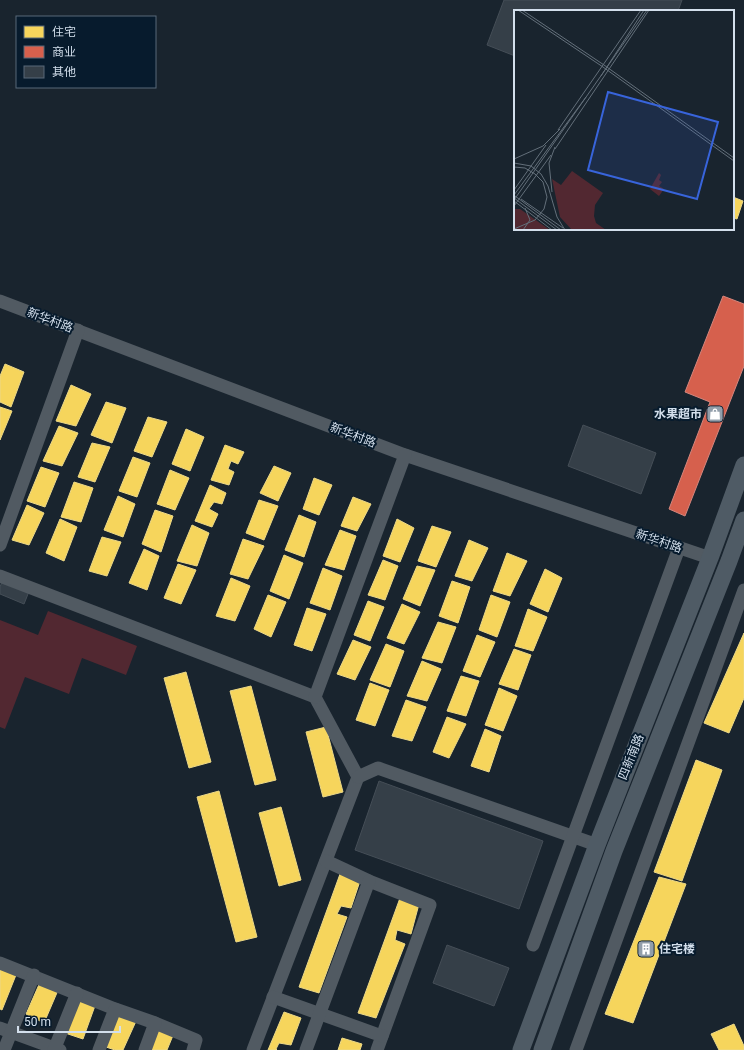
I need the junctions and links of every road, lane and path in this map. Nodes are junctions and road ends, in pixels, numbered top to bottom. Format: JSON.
{"nodes":[{"id":1,"x":0,"y":301,"type":"edge"},
{"id":2,"x":78,"y":330,"type":"junction"},
{"id":3,"x":405,"y":455,"type":"junction"},
{"id":4,"x":744,"y":465,"type":"edge"},
{"id":5,"x":744,"y":520,"type":"edge"},
{"id":6,"x":0,"y":545,"type":"edge"},
{"id":7,"x":679,"y":548,"type":"junction"},
{"id":8,"x":710,"y":558,"type":"junction"},
{"id":9,"x":0,"y":576,"type":"edge"},
{"id":10,"x":744,"y":590,"type":"edge"},
{"id":11,"x":315,"y":696,"type":"junction"},
{"id":12,"x":358,"y":777,"type":"junction"},
{"id":13,"x":573,"y":836,"type":"junction"},
{"id":14,"x":597,"y":844,"type":"junction"},
{"id":15,"x":326,"y":861,"type":"junction"},
{"id":16,"x":369,"y":881,"type":"junction"},
{"id":17,"x":533,"y":945,"type":"dead end"},
{"id":18,"x":0,"y":963,"type":"edge"},
{"id":19,"x":34,"y":976,"type":"junction"},
{"id":20,"x":77,"y":993,"type":"junction"},
{"id":21,"x":273,"y":997,"type":"junction"},
{"id":22,"x":115,"y":1009,"type":"junction"},
{"id":23,"x":320,"y":1014,"type":"junction"},
{"id":24,"x":155,"y":1023,"type":"junction"},
{"id":25,"x":5,"y":1030,"type":"edge"},
{"id":26,"x":382,"y":1036,"type":"junction"},
{"id":27,"x":56,"y":1049,"type":"edge"},
{"id":28,"x":4,"y":1050,"type":"edge"},
{"id":29,"x":99,"y":1050,"type":"edge"},
{"id":30,"x":145,"y":1050,"type":"edge"},
{"id":31,"x":193,"y":1050,"type":"edge"},
{"id":32,"x":253,"y":1050,"type":"edge"},
{"id":33,"x":306,"y":1050,"type":"edge"},
{"id":34,"x":377,"y":1050,"type":"edge"},
{"id":35,"x":521,"y":1050,"type":"edge"},
{"id":36,"x":542,"y":1050,"type":"edge"},
{"id":37,"x":576,"y":1050,"type":"edge"}],
"edges":[{"from":1,"to":2,"type":"street","name":"新华村路"},
{"from":2,"to":3,"type":"street","name":"新华村路"},
{"from":2,"to":6,"type":"street"},
{"from":3,"to":7,"type":"street","name":"新华村路"},
{"from":3,"to":11,"type":"street"},
{"from":4,"to":8,"type":"main road","name":"四新南路"},
{"from":5,"to":36,"type":"main road","name":"四新南路"},
{"from":7,"to":8,"type":"street","name":"新华村路"},
{"from":7,"to":13,"type":"street"},
{"from":8,"to":14,"type":"main road","name":"四新南路"},
{"from":9,"to":11,"type":"street"},
{"from":10,"to":37,"type":"street"},
{"from":11,"to":12,"type":"street"},
{"from":12,"to":13,"type":"street"},
{"from":12,"to":15,"type":"street"},
{"from":13,"to":14,"type":"street"},
{"from":13,"to":17,"type":"street"},
{"from":14,"to":35,"type":"main road","name":"四新南路"},
{"from":15,"to":16,"type":"street"},
{"from":15,"to":21,"type":"street"},
{"from":16,"to":23,"type":"street"},
{"from":16,"to":26,"type":"street"},
{"from":18,"to":19,"type":"street"},
{"from":19,"to":20,"type":"street"},
{"from":19,"to":25,"type":"street"},
{"from":20,"to":22,"type":"street"},
{"from":20,"to":27,"type":"street"},
{"from":21,"to":23,"type":"street"},
{"from":21,"to":32,"type":"street"},
{"from":22,"to":24,"type":"street"},
{"from":22,"to":29,"type":"street"},
{"from":23,"to":26,"type":"street"},
{"from":23,"to":33,"type":"street"},
{"from":24,"to":30,"type":"street"},
{"from":24,"to":31,"type":"street"},
{"from":25,"to":27,"type":"street"},
{"from":25,"to":28,"type":"street"},
{"from":26,"to":34,"type":"street"}]}
